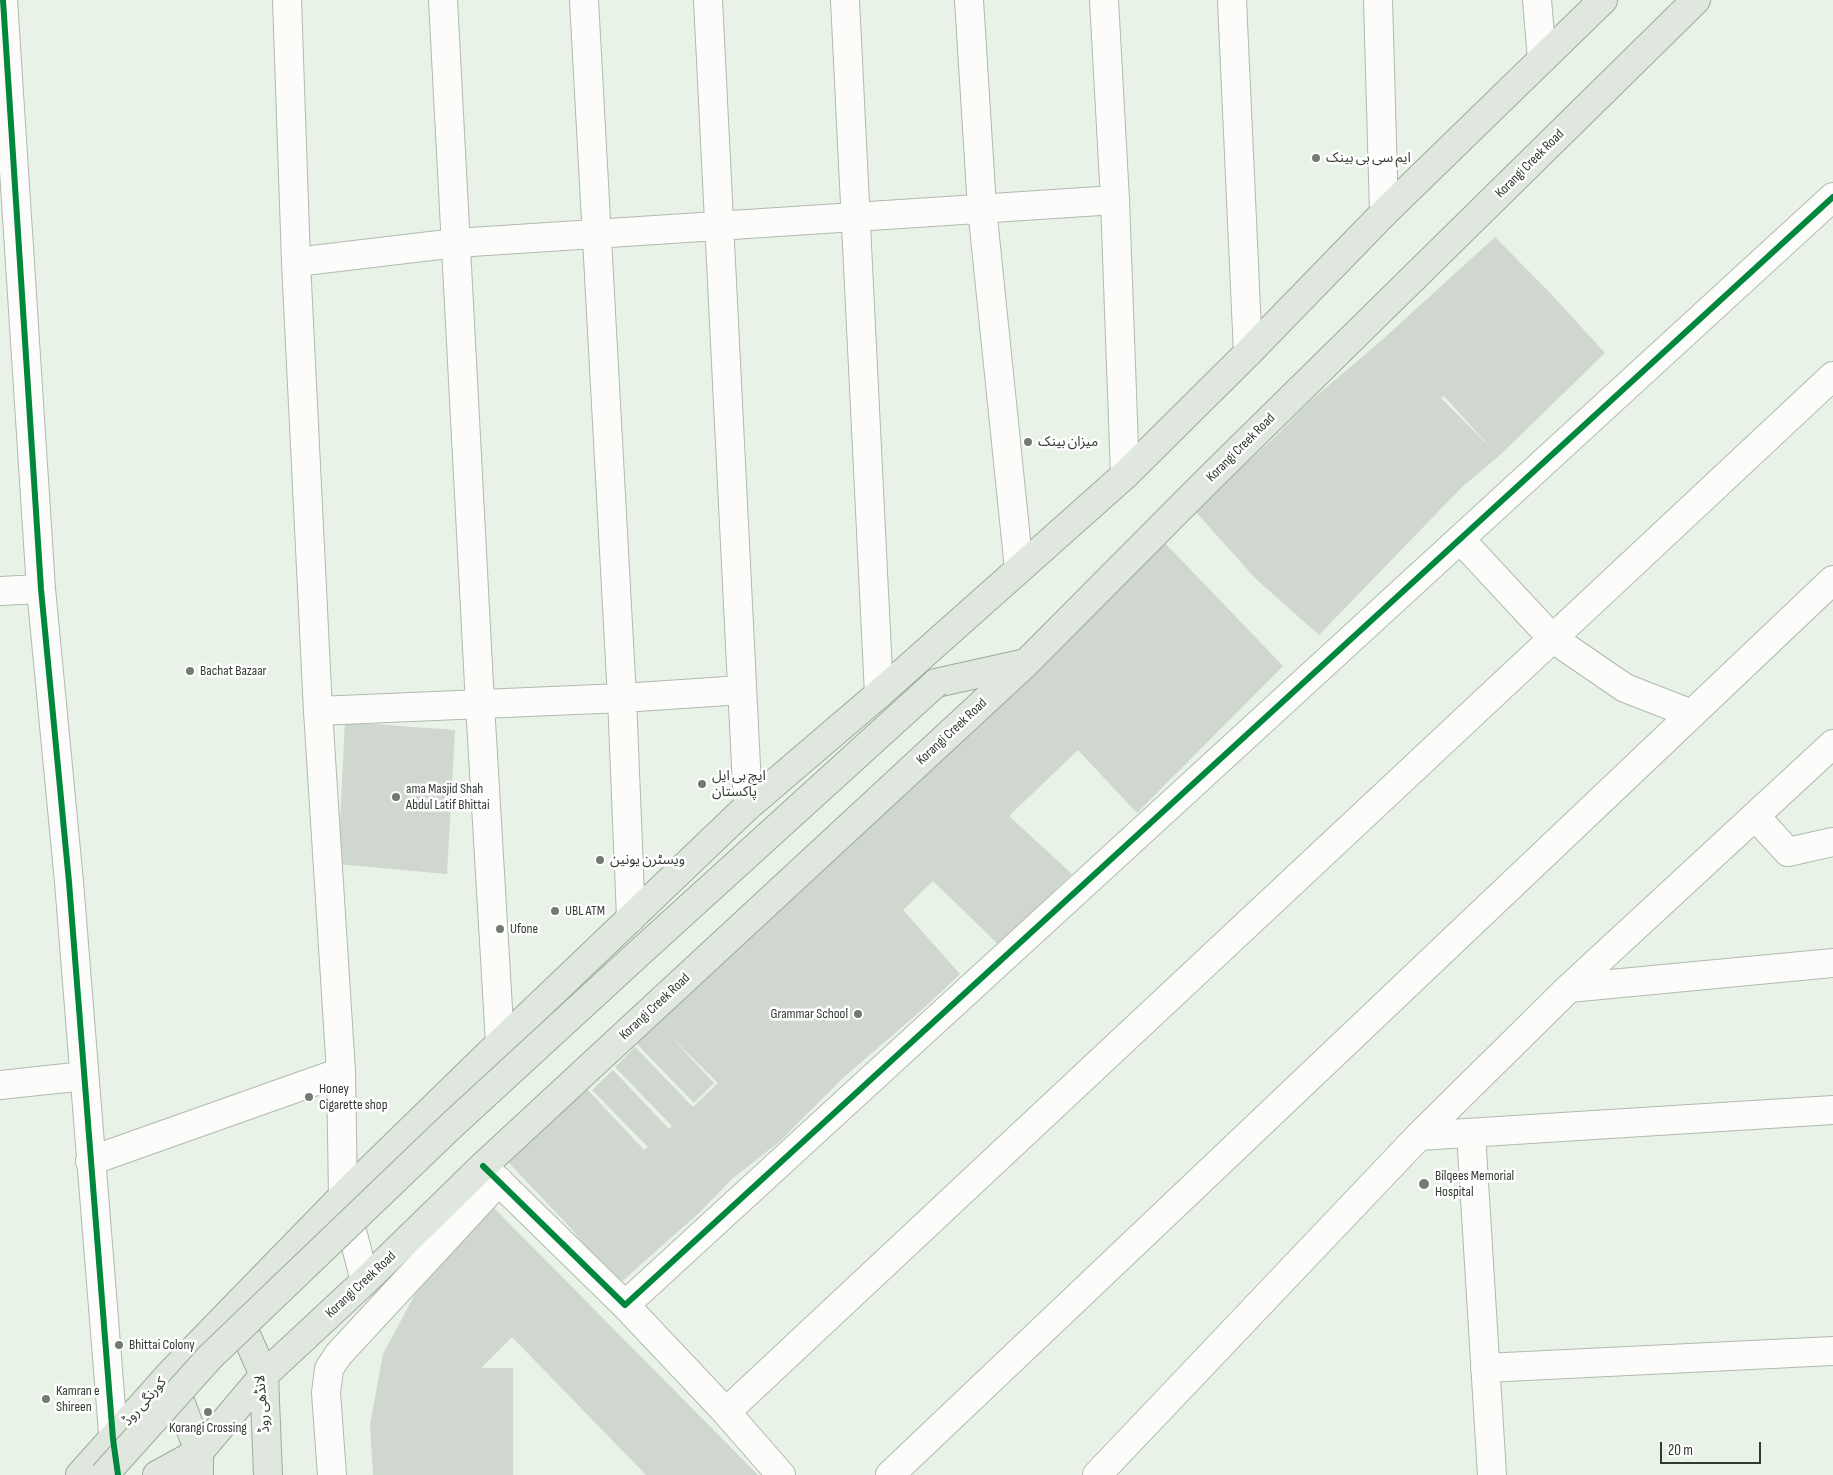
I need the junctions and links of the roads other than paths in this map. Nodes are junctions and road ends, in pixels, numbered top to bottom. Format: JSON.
{"nodes":[{"id":1,"x":3,"y":0,"type":"edge"},
{"id":2,"x":287,"y":0,"type":"edge"},
{"id":3,"x":443,"y":0,"type":"edge"},
{"id":4,"x":584,"y":0,"type":"edge"},
{"id":5,"x":708,"y":0,"type":"edge"},
{"id":6,"x":845,"y":0,"type":"edge"},
{"id":7,"x":970,"y":0,"type":"edge"},
{"id":8,"x":1104,"y":0,"type":"edge"},
{"id":9,"x":1232,"y":0,"type":"edge"},
{"id":10,"x":1378,"y":0,"type":"edge"},
{"id":11,"x":1537,"y":0,"type":"edge"},
{"id":12,"x":1603,"y":0,"type":"edge"},
{"id":13,"x":1696,"y":0,"type":"edge"},
{"id":14,"x":1542,"y":59,"type":"junction"},
{"id":15,"x":5,"y":88,"type":"edge"},
{"id":16,"x":1833,"y":197,"type":"edge"},
{"id":17,"x":1115,"y":200,"type":"junction"},
{"id":18,"x":982,"y":208,"type":"junction"},
{"id":19,"x":1384,"y":213,"type":"junction"},
{"id":20,"x":856,"y":217,"type":"junction"},
{"id":21,"x":719,"y":226,"type":"junction"},
{"id":22,"x":597,"y":234,"type":"junction"},
{"id":23,"x":456,"y":243,"type":"junction"},
{"id":24,"x":296,"y":262,"type":"junction"},
{"id":25,"x":1248,"y":353,"type":"junction"},
{"id":26,"x":1833,"y":376,"type":"edge"},
{"id":27,"x":1125,"y":475,"type":"junction"},
{"id":28,"x":1460,"y":539,"type":"junction"},
{"id":29,"x":1019,"y":569,"type":"junction"},
{"id":30,"x":1833,"y":580,"type":"edge"},
{"id":31,"x":41,"y":589,"type":"junction"},
{"id":32,"x":0,"y":591,"type":"edge"},
{"id":33,"x":978,"y":606,"type":"junction"},
{"id":34,"x":1552,"y":638,"type":"junction"},
{"id":35,"x":1026,"y":664,"type":"junction"},
{"id":36,"x":936,"y":683,"type":"junction"},
{"id":37,"x":742,"y":690,"type":"junction"},
{"id":38,"x":879,"y":694,"type":"junction"},
{"id":39,"x":622,"y":698,"type":"junction"},
{"id":40,"x":480,"y":704,"type":"junction"},
{"id":41,"x":318,"y":711,"type":"junction"},
{"id":42,"x":1692,"y":714,"type":"junction"},
{"id":43,"x":1833,"y":744,"type":"edge"},
{"id":44,"x":748,"y":806,"type":"junction"},
{"id":45,"x":1756,"y":816,"type":"junction"},
{"id":46,"x":1833,"y":842,"type":"edge"},
{"id":47,"x":631,"y":918,"type":"junction"},
{"id":48,"x":1833,"y":962,"type":"edge"},
{"id":49,"x":1569,"y":988,"type":"junction"},
{"id":50,"x":500,"y":1043,"type":"junction"},
{"id":51,"x":341,"y":1072,"type":"junction"},
{"id":52,"x":84,"y":1076,"type":"junction"},
{"id":53,"x":0,"y":1085,"type":"edge"},
{"id":54,"x":1833,"y":1110,"type":"edge"},
{"id":55,"x":1471,"y":1133,"type":"junction"},
{"id":56,"x":1419,"y":1136,"type":"junction"},
{"id":57,"x":90,"y":1161,"type":"junction"},
{"id":58,"x":491,"y":1173,"type":"junction"},
{"id":59,"x":343,"y":1196,"type":"junction"},
{"id":60,"x":366,"y":1281,"type":"junction"},
{"id":61,"x":625,"y":1305,"type":"junction"},
{"id":62,"x":234,"y":1308,"type":"junction"},
{"id":63,"x":1833,"y":1351,"type":"edge"},
{"id":64,"x":1485,"y":1368,"type":"junction"},
{"id":65,"x":170,"y":1374,"type":"junction"},
{"id":66,"x":264,"y":1375,"type":"junction"},
{"id":67,"x":726,"y":1412,"type":"junction"},
{"id":68,"x":113,"y":1439,"type":"junction"},
{"id":69,"x":199,"y":1464,"type":"edge"},
{"id":70,"x":80,"y":1475,"type":"edge"},
{"id":71,"x":104,"y":1475,"type":"edge"},
{"id":72,"x":118,"y":1475,"type":"edge"},
{"id":73,"x":157,"y":1475,"type":"edge"},
{"id":74,"x":268,"y":1475,"type":"edge"},
{"id":75,"x":332,"y":1475,"type":"edge"},
{"id":76,"x":781,"y":1475,"type":"edge"},
{"id":77,"x":890,"y":1475,"type":"edge"},
{"id":78,"x":1097,"y":1475,"type":"edge"},
{"id":79,"x":1492,"y":1475,"type":"edge"}],
"edges":[{"from":1,"to":15,"type":"street"},
{"from":2,"to":24,"type":"street"},
{"from":3,"to":23,"type":"street"},
{"from":4,"to":22,"type":"street"},
{"from":5,"to":21,"type":"street"},
{"from":6,"to":20,"type":"street"},
{"from":7,"to":18,"type":"street"},
{"from":8,"to":17,"type":"street"},
{"from":9,"to":25,"type":"street"},
{"from":10,"to":19,"type":"street"},
{"from":11,"to":14,"type":"street"},
{"from":12,"to":14,"type":"main road"},
{"from":13,"to":35,"type":"main road","name":"Korangi Creek Road"},
{"from":14,"to":19,"type":"main road"},
{"from":15,"to":31,"type":"street"},
{"from":16,"to":28,"type":"street"},
{"from":17,"to":18,"type":"street"},
{"from":17,"to":27,"type":"street"},
{"from":18,"to":20,"type":"street"},
{"from":18,"to":29,"type":"street"},
{"from":19,"to":25,"type":"main road"},
{"from":20,"to":21,"type":"street"},
{"from":20,"to":38,"type":"street"},
{"from":21,"to":22,"type":"street"},
{"from":21,"to":37,"type":"street"},
{"from":22,"to":23,"type":"street"},
{"from":22,"to":39,"type":"street"},
{"from":23,"to":24,"type":"street"},
{"from":23,"to":40,"type":"street"},
{"from":24,"to":41,"type":"street"},
{"from":25,"to":27,"type":"main road"},
{"from":26,"to":34,"type":"street"},
{"from":27,"to":29,"type":"main road"},
{"from":28,"to":34,"type":"street"},
{"from":28,"to":61,"type":"street"},
{"from":29,"to":33,"type":"main road"},
{"from":30,"to":42,"type":"street"},
{"from":31,"to":32,"type":"street"},
{"from":31,"to":52,"type":"street"},
{"from":33,"to":36,"type":"main road"},
{"from":33,"to":38,"type":"main road"},
{"from":34,"to":42,"type":"street"},
{"from":34,"to":67,"type":"street"},
{"from":35,"to":36,"type":"main road"},
{"from":35,"to":58,"type":"main road","name":"Korangi Creek Road"},
{"from":36,"to":71,"type":"main road","bridge":true},
{"from":37,"to":39,"type":"street"},
{"from":37,"to":44,"type":"street"},
{"from":38,"to":44,"type":"main road"},
{"from":39,"to":40,"type":"street"},
{"from":39,"to":47,"type":"street"},
{"from":40,"to":41,"type":"street"},
{"from":40,"to":50,"type":"street"},
{"from":41,"to":51,"type":"street"},
{"from":42,"to":77,"type":"street"},
{"from":43,"to":45,"type":"street"},
{"from":44,"to":47,"type":"main road"},
{"from":45,"to":46,"type":"street"},
{"from":45,"to":49,"type":"street"},
{"from":47,"to":50,"type":"main road"},
{"from":48,"to":49,"type":"street"},
{"from":49,"to":56,"type":"street"},
{"from":50,"to":59,"type":"main road"},
{"from":51,"to":57,"type":"street"},
{"from":51,"to":59,"type":"street"},
{"from":52,"to":53,"type":"street"},
{"from":52,"to":57,"type":"street"},
{"from":54,"to":55,"type":"street"},
{"from":55,"to":56,"type":"street"},
{"from":55,"to":64,"type":"street"},
{"from":56,"to":78,"type":"street"},
{"from":57,"to":68,"type":"street"},
{"from":58,"to":60,"type":"main road","name":"Korangi Creek Road"},
{"from":58,"to":61,"type":"street"},
{"from":58,"to":75,"type":"street"},
{"from":59,"to":60,"type":"street"},
{"from":59,"to":62,"type":"main road"},
{"from":60,"to":66,"type":"main road","name":"Korangi Creek Road"},
{"from":61,"to":67,"type":"street"},
{"from":62,"to":65,"type":"main road"},
{"from":62,"to":66,"type":"main road","name":"لانڈھی روڈ"},
{"from":63,"to":64,"type":"street"},
{"from":64,"to":79,"type":"street"},
{"from":65,"to":68,"type":"main road","name":"کورنگی روڈ"},
{"from":65,"to":69,"type":"main road"},
{"from":66,"to":69,"type":"main road","name":"Korangi Creek Road"},
{"from":66,"to":74,"type":"main road","name":"لانڈھی روڈ"},
{"from":67,"to":76,"type":"street"},
{"from":68,"to":70,"type":"main road","name":"کورنگی روڈ"},
{"from":68,"to":72,"type":"street"},
{"from":69,"to":73,"type":"main road"}]}
